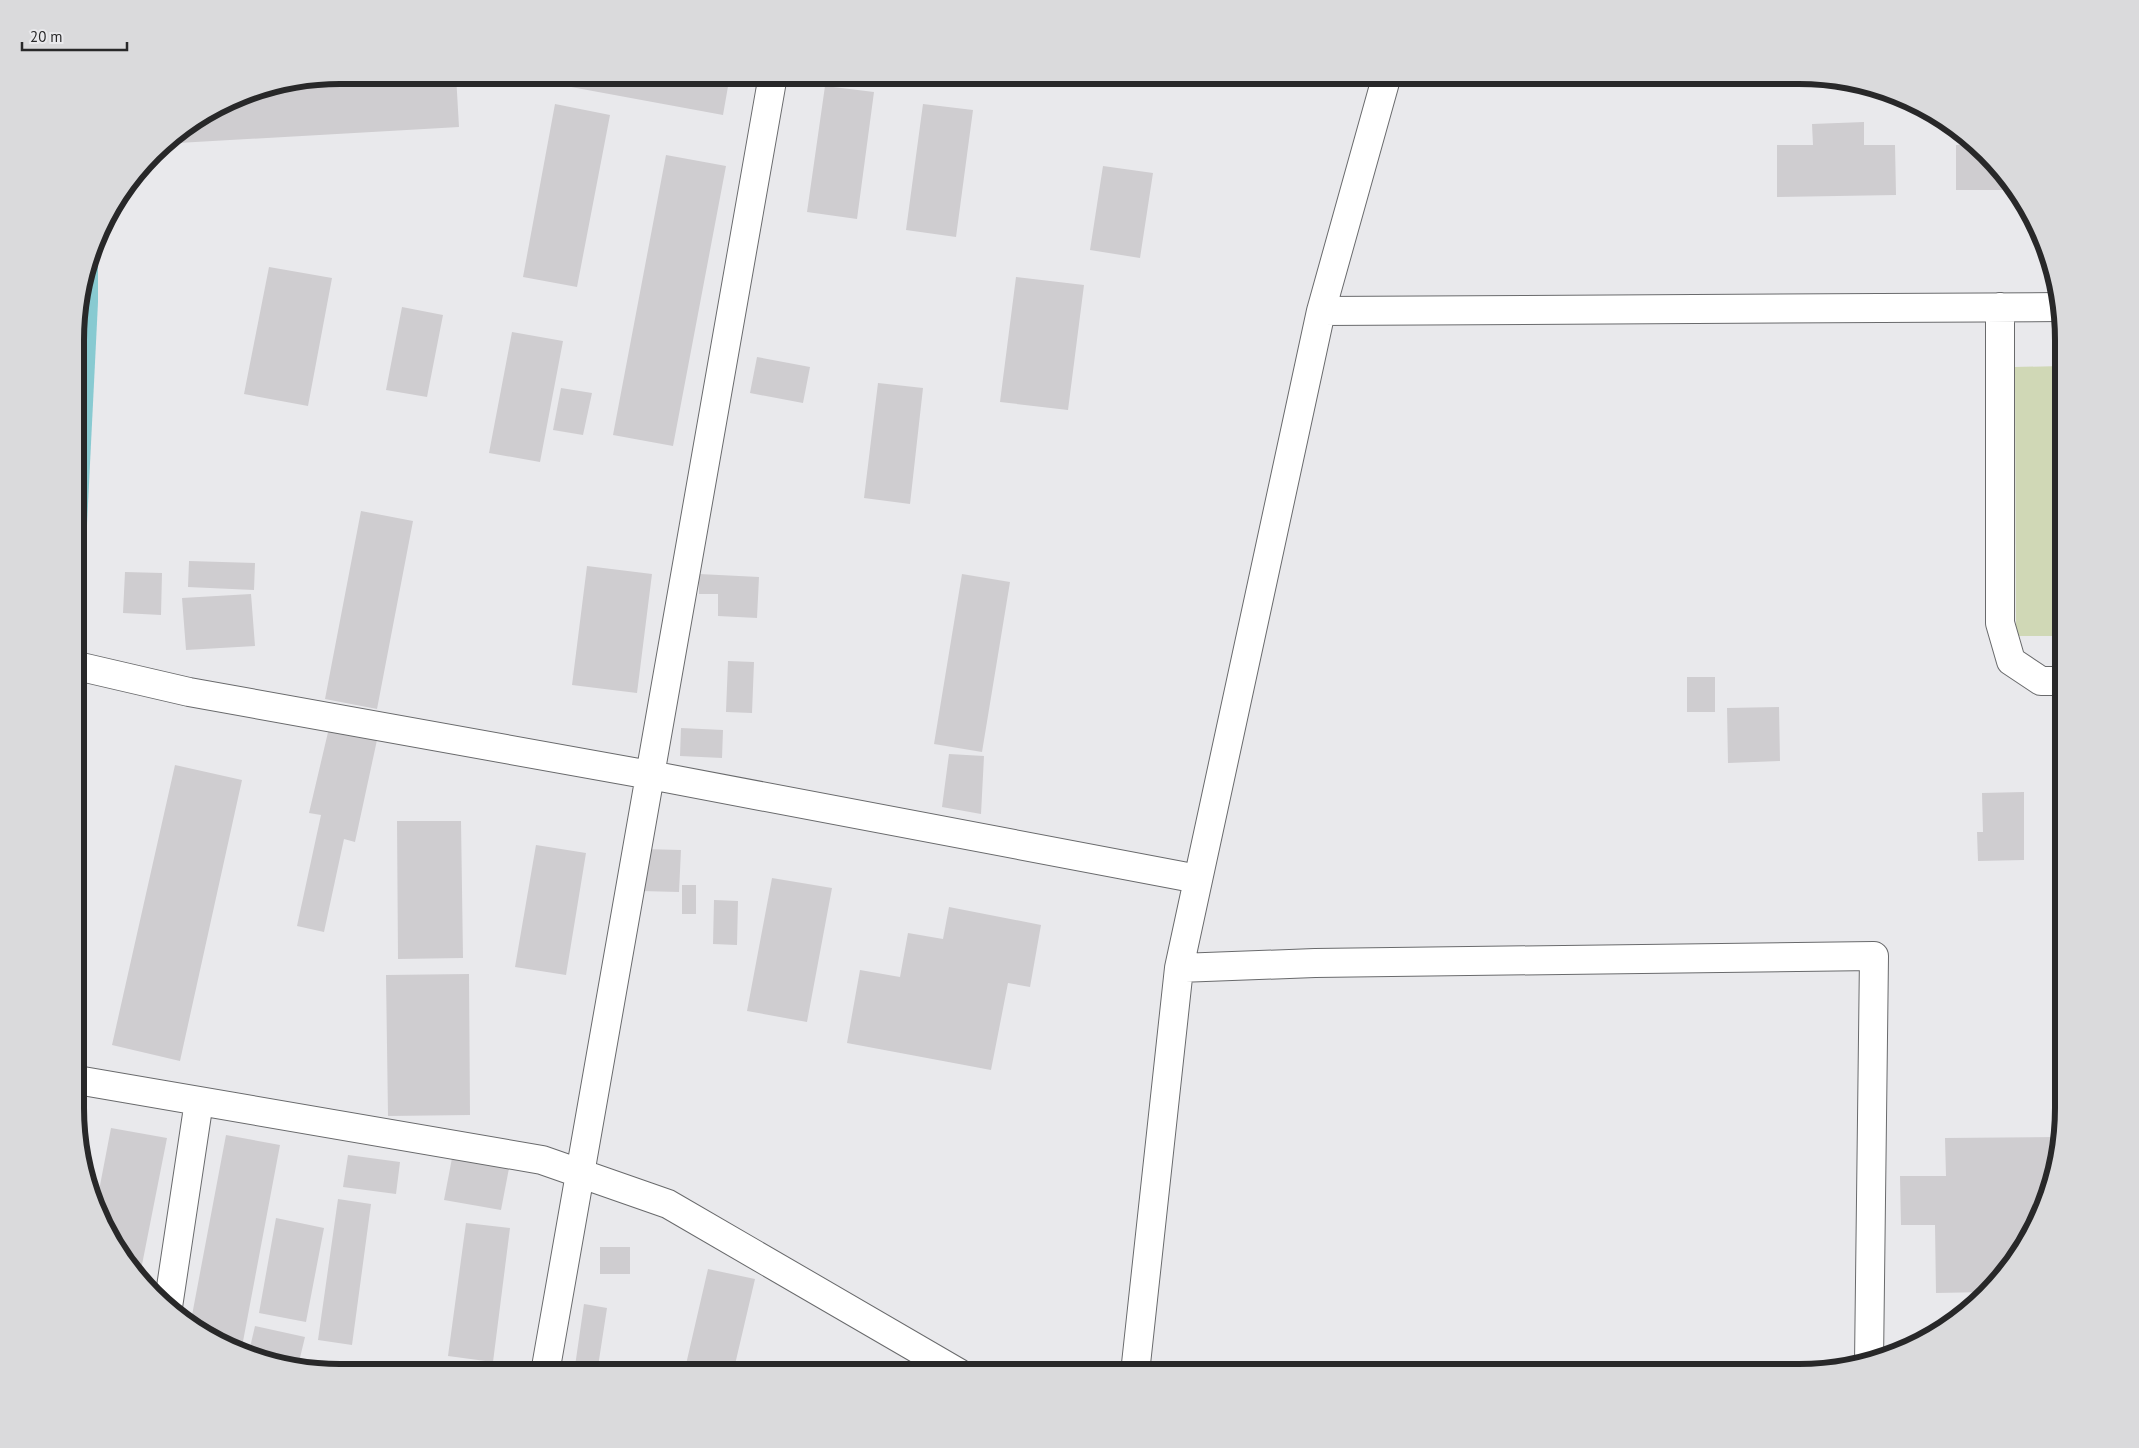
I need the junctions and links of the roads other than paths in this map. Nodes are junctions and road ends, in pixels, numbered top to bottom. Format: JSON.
{"nodes":[{"id":1,"x":771,"y":84,"type":"edge"},
{"id":2,"x":1384,"y":84,"type":"edge"},
{"id":3,"x":2053,"y":306,"type":"edge"},
{"id":4,"x":2000,"y":307,"type":"junction"},
{"id":5,"x":1321,"y":311,"type":"junction"},
{"id":6,"x":84,"y":668,"type":"edge"},
{"id":7,"x":2055,"y":681,"type":"edge"},
{"id":8,"x":650,"y":775,"type":"junction"},
{"id":9,"x":1198,"y":878,"type":"junction"},
{"id":10,"x":1179,"y":968,"type":"junction"},
{"id":11,"x":84,"y":1081,"type":"edge"},
{"id":12,"x":199,"y":1101,"type":"junction"},
{"id":13,"x":169,"y":1299,"type":"edge"},
{"id":14,"x":1870,"y":1354,"type":"edge"},
{"id":15,"x":547,"y":1364,"type":"edge"},
{"id":16,"x":944,"y":1364,"type":"edge"},
{"id":17,"x":1136,"y":1364,"type":"edge"}],
"edges":[{"from":1,"to":8,"type":"street"},
{"from":2,"to":5,"type":"street"},
{"from":3,"to":4,"type":"street"},
{"from":4,"to":5,"type":"street"},
{"from":4,"to":7,"type":"street"},
{"from":5,"to":9,"type":"street"},
{"from":6,"to":8,"type":"street"},
{"from":8,"to":9,"type":"street"},
{"from":8,"to":15,"type":"street"},
{"from":9,"to":10,"type":"street"},
{"from":10,"to":14,"type":"street"},
{"from":10,"to":17,"type":"street"},
{"from":11,"to":12,"type":"street"},
{"from":12,"to":13,"type":"street"},
{"from":12,"to":16,"type":"street"}]}
